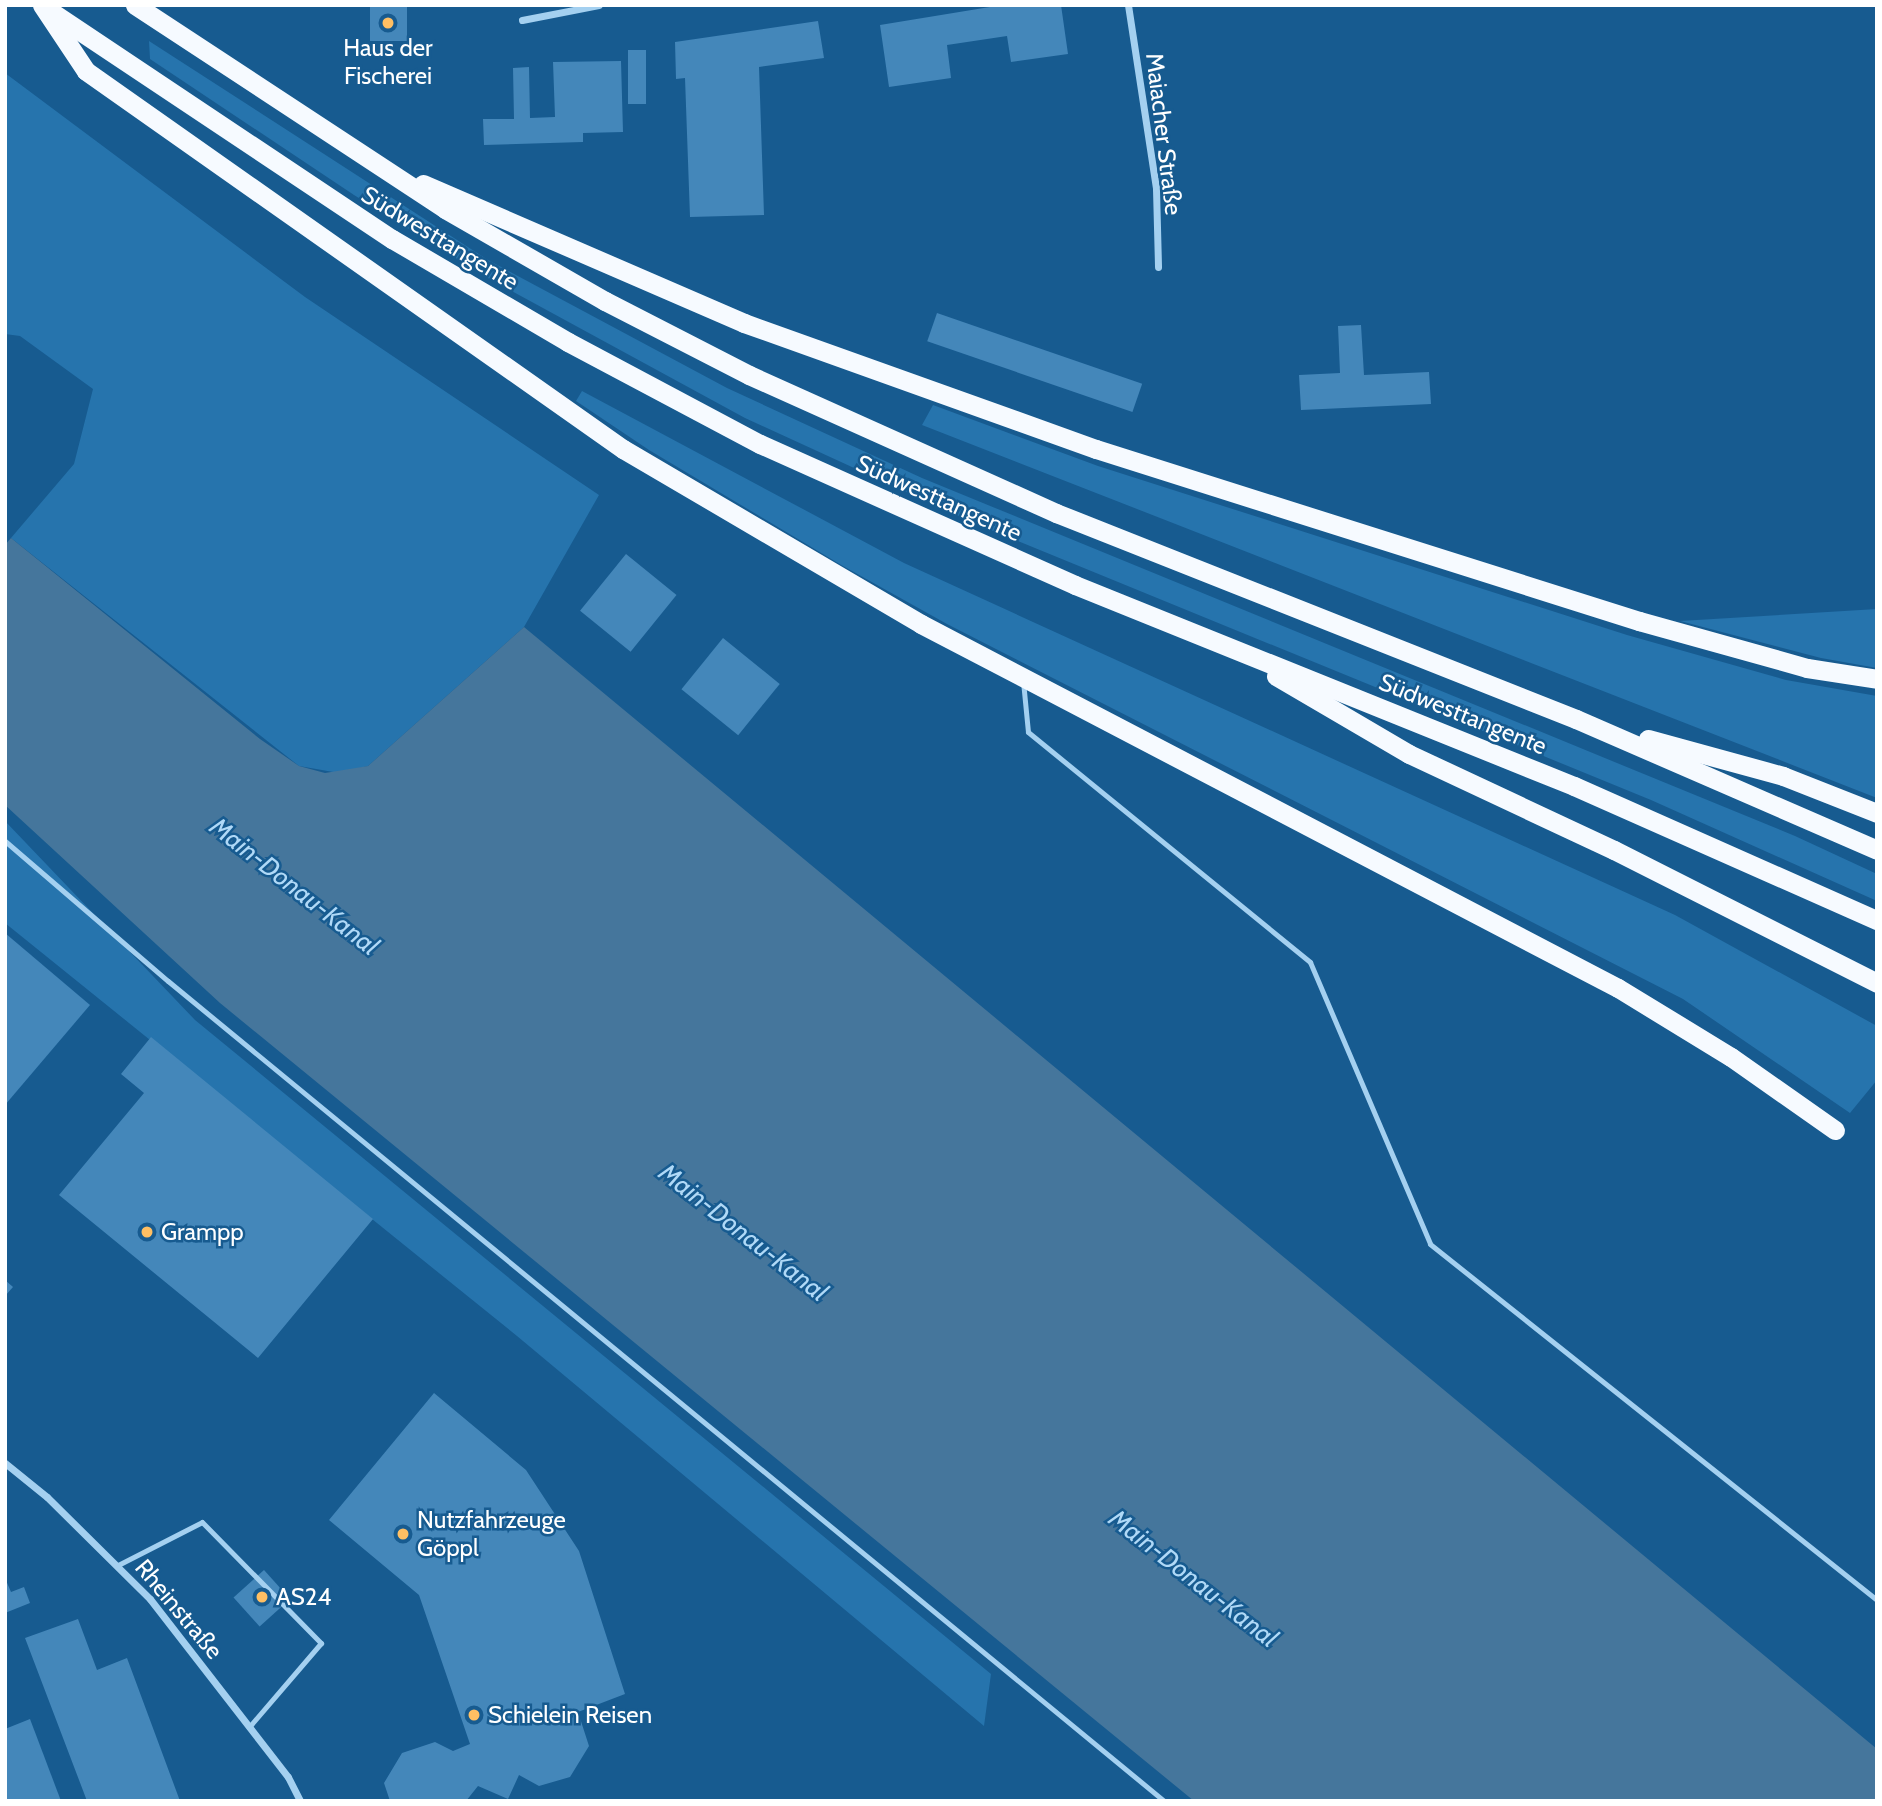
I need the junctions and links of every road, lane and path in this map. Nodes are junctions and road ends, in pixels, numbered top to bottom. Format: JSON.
{"nodes":[{"id":1,"x":42,"y":5,"type":"edge"},
{"id":2,"x":135,"y":5,"type":"edge"},
{"id":3,"x":598,"y":5,"type":"edge"},
{"id":4,"x":1128,"y":5,"type":"edge"},
{"id":5,"x":522,"y":20,"type":"dead end"},
{"id":6,"x":369,"y":162,"type":"junction"},
{"id":7,"x":1158,"y":267,"type":"dead end"},
{"id":8,"x":1227,"y":647,"type":"junction"},
{"id":9,"x":1022,"y":678,"type":"junction"},
{"id":10,"x":1877,"y":679,"type":"edge"},
{"id":11,"x":1576,"y":719,"type":"junction"},
{"id":12,"x":1877,"y":813,"type":"edge"},
{"id":13,"x":5,"y":841,"type":"edge"},
{"id":14,"x":1877,"y":850,"type":"edge"},
{"id":15,"x":1877,"y":920,"type":"edge"},
{"id":16,"x":1877,"y":983,"type":"edge"},
{"id":17,"x":1835,"y":1130,"type":"dead end"},
{"id":18,"x":5,"y":1463,"type":"edge"},
{"id":19,"x":118,"y":1565,"type":"junction"},
{"id":20,"x":1877,"y":1600,"type":"edge"},
{"id":21,"x":249,"y":1727,"type":"junction"},
{"id":22,"x":300,"y":1801,"type":"edge"},
{"id":23,"x":1164,"y":1801,"type":"edge"}],
"edges":[{"from":1,"to":8,"type":"highway","name":"Südwesttangente"},
{"from":1,"to":9,"type":"highway"},
{"from":2,"to":6,"type":"highway","name":"Südwesttangente"},
{"from":3,"to":5,"type":"street"},
{"from":4,"to":7,"type":"street","name":"Maiacher Straße"},
{"from":6,"to":10,"type":"highway"},
{"from":6,"to":11,"type":"highway","name":"Südwesttangente"},
{"from":8,"to":15,"type":"highway","name":"Südwesttangente"},
{"from":8,"to":16,"type":"highway"},
{"from":9,"to":17,"type":"highway"},
{"from":9,"to":20,"type":"lane"},
{"from":11,"to":12,"type":"highway"},
{"from":11,"to":14,"type":"highway","name":"Südwesttangente"},
{"from":13,"to":23,"type":"lane"},
{"from":18,"to":19,"type":"street","name":"Rheinstraße"},
{"from":19,"to":21,"type":"street","name":"Rheinstraße"},
{"from":19,"to":21,"type":"lane"},
{"from":21,"to":22,"type":"street","name":"Rheinstraße"}]}
